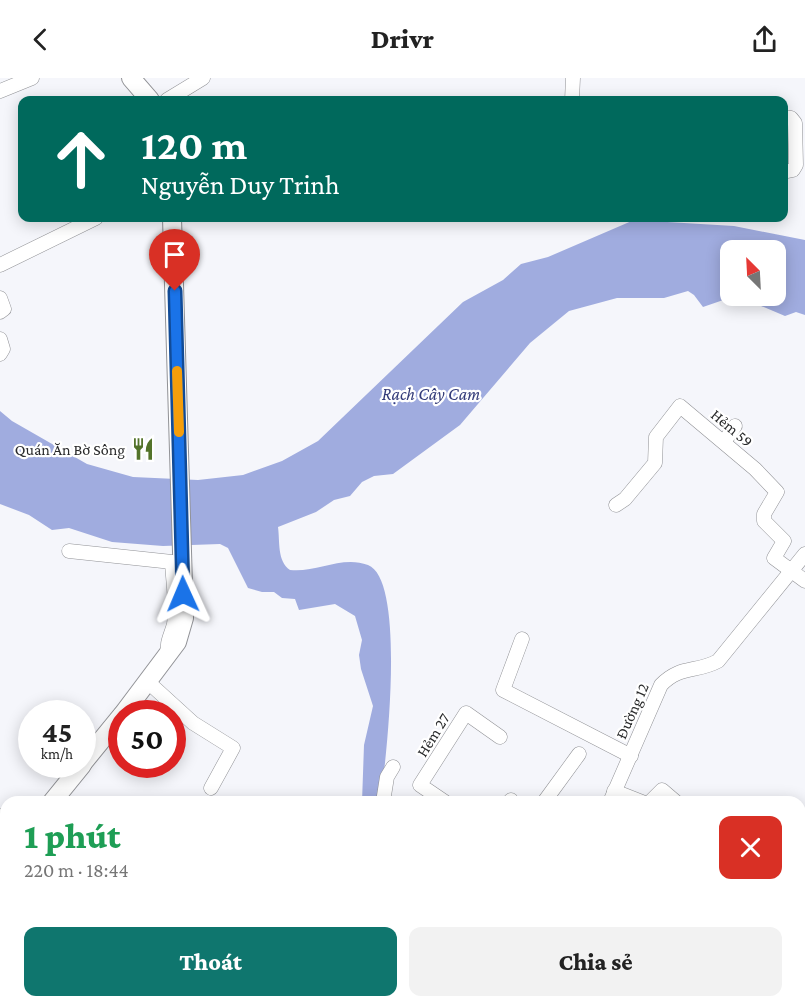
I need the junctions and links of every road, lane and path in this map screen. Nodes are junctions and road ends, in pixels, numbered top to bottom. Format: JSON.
{"nodes":[{"id":1,"x":32,"y":78,"type":"edge"},
{"id":2,"x":131,"y":78,"type":"edge"},
{"id":3,"x":203,"y":78,"type":"edge"},
{"id":4,"x":573,"y":78,"type":"edge"},
{"id":5,"x":0,"y":91,"type":"edge"},
{"id":6,"x":147,"y":96,"type":"edge"},
{"id":7,"x":174,"y":96,"type":"edge"},
{"id":8,"x":572,"y":96,"type":"edge"},
{"id":9,"x":788,"y":118,"type":"edge"},
{"id":10,"x":788,"y":171,"type":"edge"},
{"id":11,"x":88,"y":222,"type":"edge"},
{"id":12,"x":172,"y":222,"type":"edge"},
{"id":13,"x":0,"y":265,"type":"edge"},
{"id":14,"x":0,"y":298,"type":"edge"},
{"id":15,"x":0,"y":312,"type":"edge"},
{"id":16,"x":0,"y":339,"type":"edge"},
{"id":17,"x":0,"y":354,"type":"edge"},
{"id":18,"x":735,"y":426,"type":"dead end"},
{"id":19,"x":724,"y":442,"type":"junction"},
{"id":20,"x":616,"y":506,"type":"dead end"},
{"id":21,"x":69,"y":551,"type":"dead end"},
{"id":22,"x":805,"y":554,"type":"edge"},
{"id":23,"x":792,"y":571,"type":"junction"},
{"id":24,"x":805,"y":581,"type":"edge"},
{"id":25,"x":522,"y":639,"type":"dead end"},
{"id":26,"x":172,"y":649,"type":"junction"},
{"id":27,"x":148,"y":682,"type":"junction"},
{"id":28,"x":134,"y":700,"type":"edge"},
{"id":29,"x":108,"y":732,"type":"edge"},
{"id":30,"x":500,"y":737,"type":"dead end"},
{"id":31,"x":96,"y":748,"type":"edge"},
{"id":32,"x":579,"y":754,"type":"dead end"},
{"id":33,"x":631,"y":756,"type":"junction"},
{"id":34,"x":393,"y":767,"type":"dead end"},
{"id":35,"x":71,"y":778,"type":"edge"},
{"id":36,"x":211,"y":788,"type":"dead end"},
{"id":37,"x":57,"y":796,"type":"edge"},
{"id":38,"x":384,"y":796,"type":"edge"},
{"id":39,"x":436,"y":796,"type":"edge"},
{"id":40,"x":548,"y":796,"type":"edge"},
{"id":41,"x":612,"y":796,"type":"edge"},
{"id":42,"x":656,"y":796,"type":"edge"},
{"id":43,"x":669,"y":796,"type":"edge"}],
"edges":[{"from":1,"to":5,"type":"street"},
{"from":2,"to":6,"type":"main road"},
{"from":3,"to":7,"type":"street"},
{"from":4,"to":8,"type":"street"},
{"from":9,"to":10,"type":"street"},
{"from":11,"to":13,"type":"street"},
{"from":12,"to":26,"type":"main road"},
{"from":14,"to":15,"type":"street"},
{"from":16,"to":17,"type":"street"},
{"from":18,"to":19,"type":"street"},
{"from":19,"to":20,"type":"street","name":"Hẻm 59"},
{"from":19,"to":23,"type":"street","name":"Hẻm 59"},
{"from":21,"to":26,"type":"street"},
{"from":22,"to":23,"type":"street","name":"Đường 12"},
{"from":23,"to":24,"type":"street"},
{"from":23,"to":33,"type":"street","name":"Đường 12"},
{"from":25,"to":33,"type":"street"},
{"from":26,"to":27,"type":"main road"},
{"from":27,"to":28,"type":"main road"},
{"from":27,"to":36,"type":"street"},
{"from":29,"to":31,"type":"main road"},
{"from":30,"to":39,"type":"street","name":"Hẻm 27"},
{"from":32,"to":40,"type":"street"},
{"from":33,"to":41,"type":"street","name":"Đường 12"},
{"from":34,"to":38,"type":"street"},
{"from":35,"to":37,"type":"main road"},
{"from":42,"to":43,"type":"street"}]}
